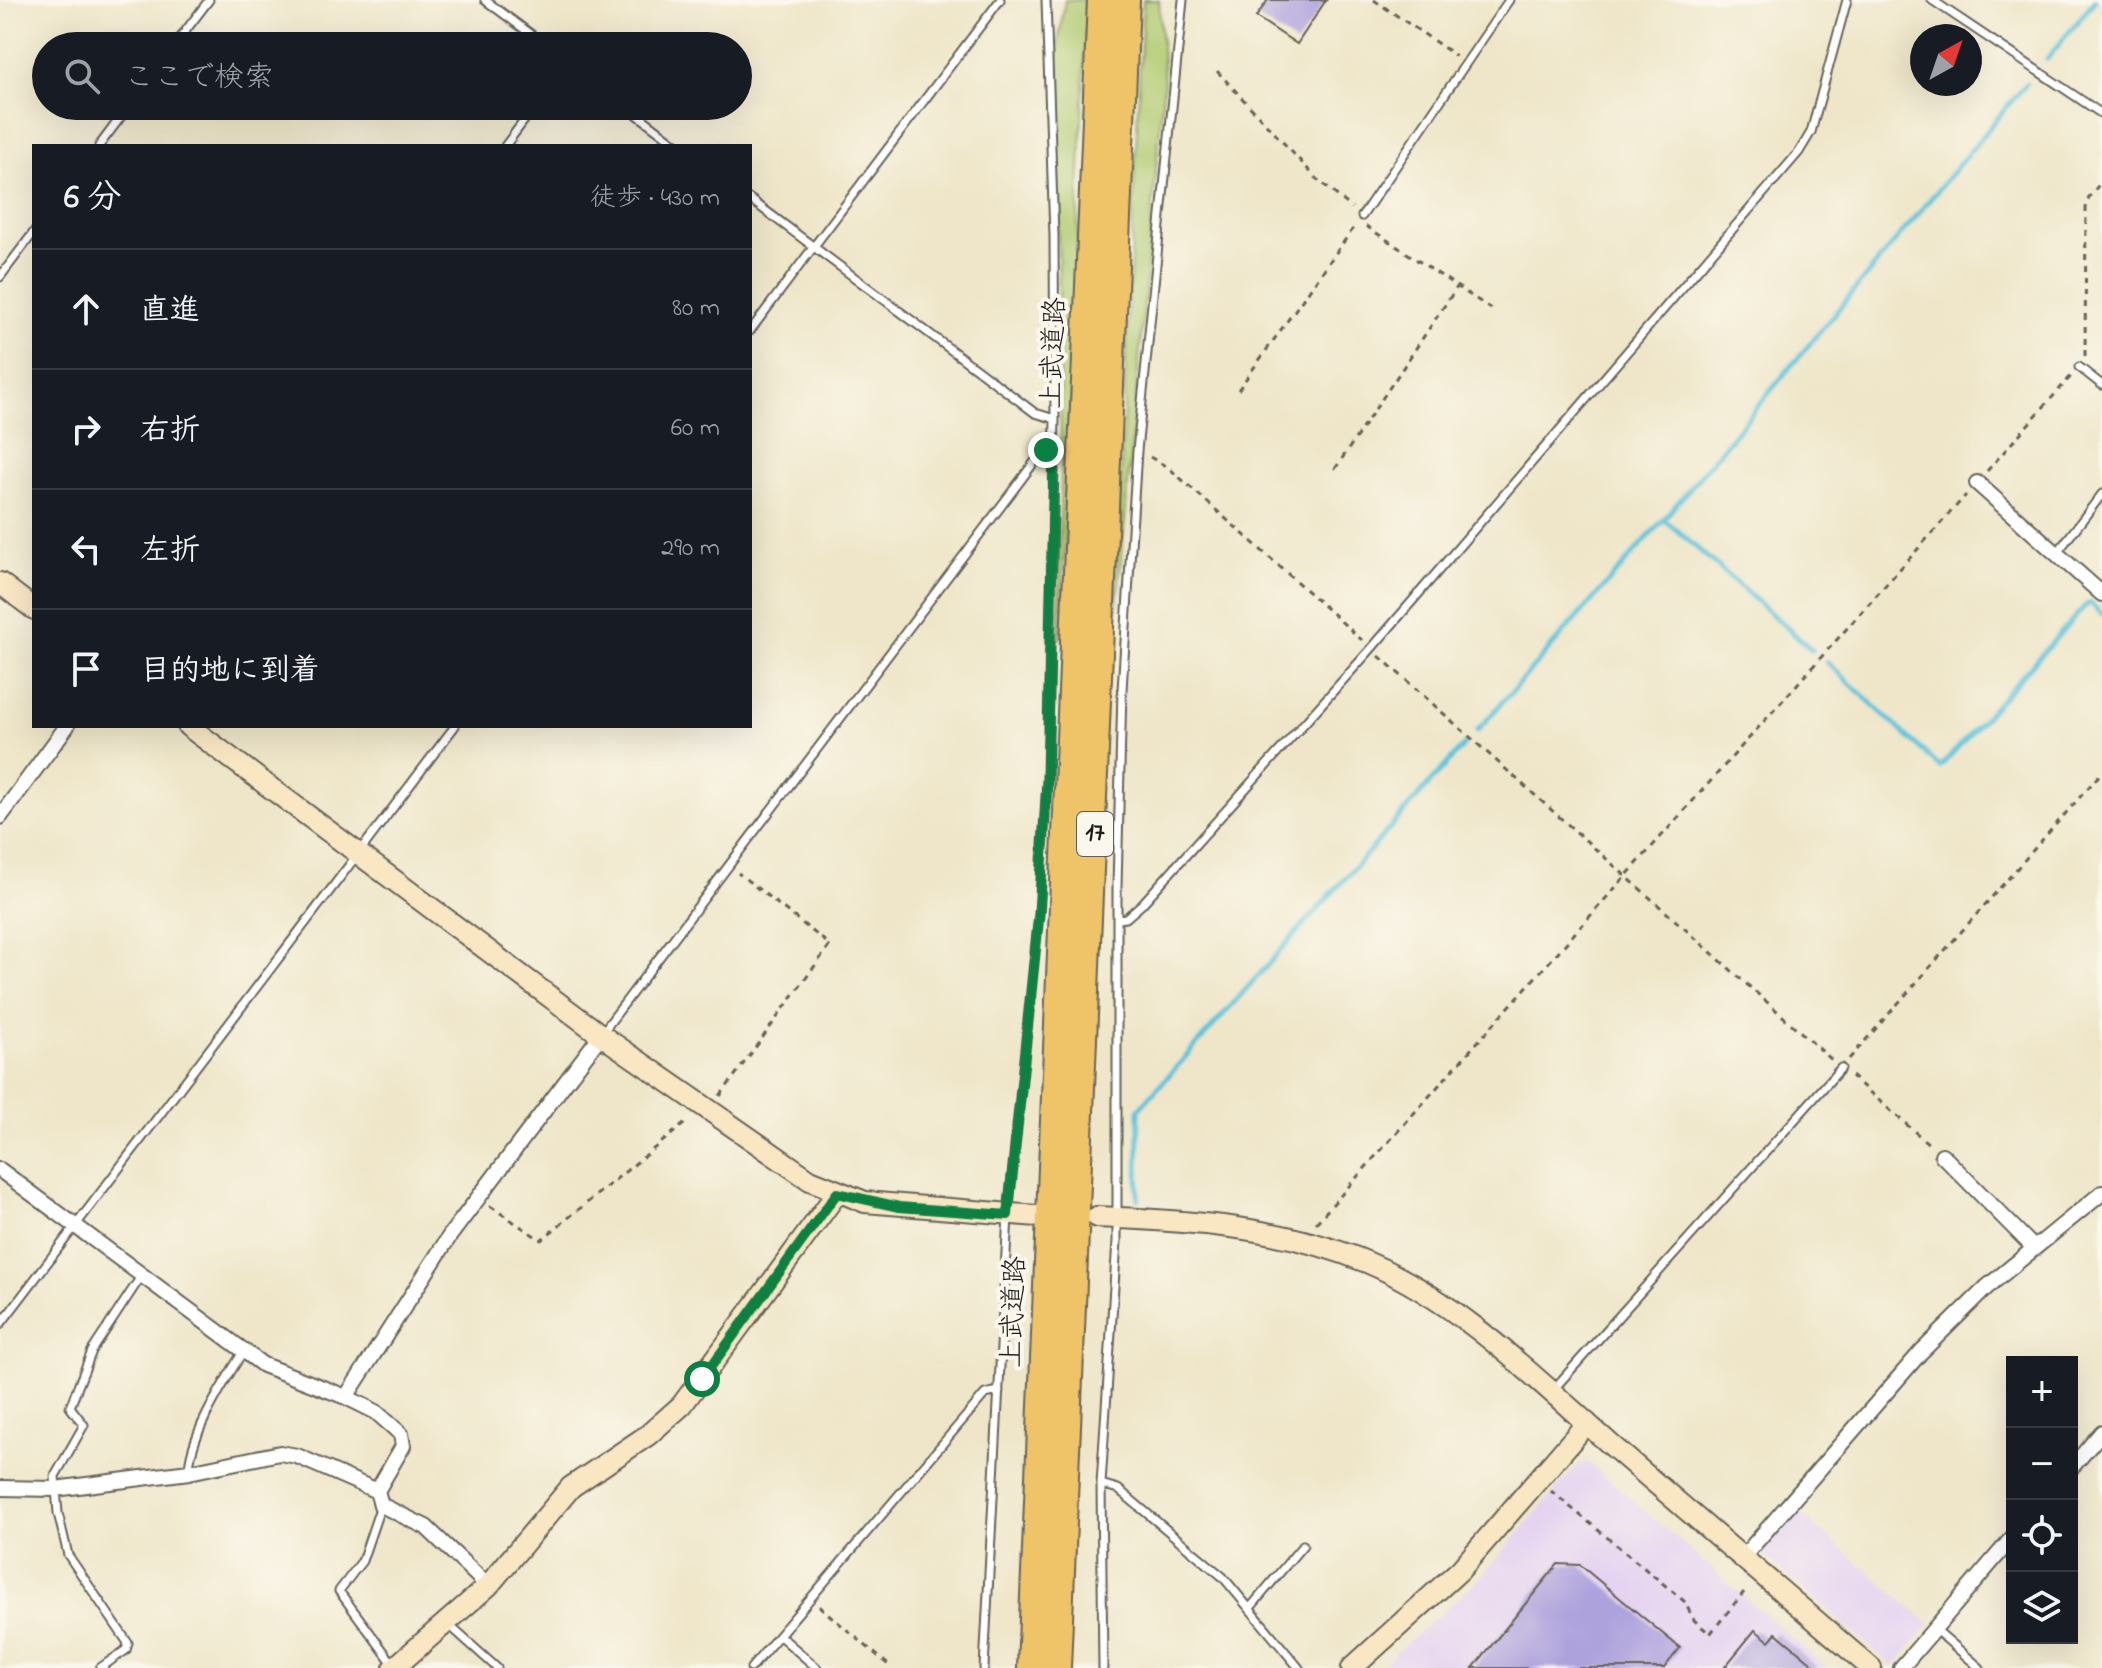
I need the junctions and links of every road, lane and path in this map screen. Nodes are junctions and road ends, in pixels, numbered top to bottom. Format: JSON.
{"nodes":[{"id":1,"x":209,"y":0,"type":"edge"},
{"id":2,"x":485,"y":0,"type":"edge"},
{"id":3,"x":1000,"y":0,"type":"edge"},
{"id":4,"x":1046,"y":0,"type":"edge"},
{"id":5,"x":1101,"y":0,"type":"edge"},
{"id":6,"x":1126,"y":0,"type":"edge"},
{"id":7,"x":1183,"y":0,"type":"edge"},
{"id":8,"x":1374,"y":0,"type":"edge"},
{"id":9,"x":1509,"y":0,"type":"edge"},
{"id":10,"x":1847,"y":0,"type":"edge"},
{"id":11,"x":1932,"y":0,"type":"edge"},
{"id":12,"x":185,"y":32,"type":"edge"},
{"id":13,"x":528,"y":32,"type":"edge"},
{"id":14,"x":1466,"y":63,"type":"junction"},
{"id":15,"x":1217,"y":71,"type":"dead end"},
{"id":16,"x":2102,"y":114,"type":"edge"},
{"id":17,"x":118,"y":120,"type":"edge"},
{"id":18,"x":524,"y":120,"type":"edge"},
{"id":19,"x":645,"y":120,"type":"edge"},
{"id":20,"x":100,"y":144,"type":"edge"},
{"id":21,"x":506,"y":144,"type":"edge"},
{"id":22,"x":676,"y":144,"type":"edge"},
{"id":23,"x":2102,"y":181,"type":"edge"},
{"id":24,"x":752,"y":200,"type":"edge"},
{"id":25,"x":1362,"y":216,"type":"junction"},
{"id":26,"x":32,"y":235,"type":"edge"},
{"id":27,"x":813,"y":246,"type":"junction"},
{"id":28,"x":0,"y":277,"type":"edge"},
{"id":29,"x":1457,"y":287,"type":"junction"},
{"id":30,"x":1491,"y":309,"type":"dead end"},
{"id":31,"x":752,"y":328,"type":"edge"},
{"id":32,"x":2079,"y":367,"type":"junction"},
{"id":33,"x":2102,"y":385,"type":"edge"},
{"id":34,"x":1238,"y":390,"type":"dead end"},
{"id":35,"x":1055,"y":419,"type":"junction"},
{"id":36,"x":1054,"y":445,"type":"junction"},
{"id":37,"x":1137,"y":451,"type":"junction"},
{"id":38,"x":1335,"y":469,"type":"dead end"},
{"id":39,"x":1977,"y":483,"type":"junction"},
{"id":40,"x":2102,"y":494,"type":"edge"},
{"id":41,"x":2056,"y":553,"type":"junction"},
{"id":42,"x":0,"y":583,"type":"edge"},
{"id":43,"x":2102,"y":594,"type":"edge"},
{"id":44,"x":32,"y":607,"type":"edge"},
{"id":45,"x":1371,"y":649,"type":"junction"},
{"id":46,"x":66,"y":728,"type":"edge"},
{"id":47,"x":191,"y":728,"type":"edge"},
{"id":48,"x":454,"y":728,"type":"edge"},
{"id":49,"x":2102,"y":772,"type":"edge"},
{"id":50,"x":1058,"y":781,"type":"junction"},
{"id":51,"x":1107,"y":785,"type":"junction"},
{"id":52,"x":0,"y":817,"type":"edge"},
{"id":53,"x":360,"y":853,"type":"junction"},
{"id":54,"x":1624,"y":875,"type":"junction"},
{"id":55,"x":1118,"y":919,"type":"junction"},
{"id":56,"x":601,"y":1035,"type":"junction"},
{"id":57,"x":1841,"y":1068,"type":"junction"},
{"id":58,"x":1942,"y":1155,"type":"joint"},
{"id":59,"x":0,"y":1170,"type":"edge"},
{"id":60,"x":837,"y":1193,"type":"junction"},
{"id":61,"x":2102,"y":1193,"type":"edge"},
{"id":62,"x":1008,"y":1215,"type":"junction"},
{"id":63,"x":1037,"y":1216,"type":"dead end"},
{"id":64,"x":1107,"y":1217,"type":"junction"},
{"id":65,"x":74,"y":1227,"type":"junction"},
{"id":66,"x":1306,"y":1240,"type":"junction"},
{"id":67,"x":2034,"y":1248,"type":"junction"},
{"id":68,"x":142,"y":1275,"type":"junction"},
{"id":69,"x":0,"y":1325,"type":"edge"},
{"id":70,"x":244,"y":1350,"type":"junction"},
{"id":71,"x":999,"y":1391,"type":"junction"},
{"id":72,"x":1551,"y":1392,"type":"junction"},
{"id":73,"x":346,"y":1397,"type":"junction"},
{"id":74,"x":1587,"y":1423,"type":"junction"},
{"id":75,"x":2102,"y":1432,"type":"edge"},
{"id":76,"x":2078,"y":1460,"type":"edge"},
{"id":77,"x":189,"y":1472,"type":"junction"},
{"id":78,"x":1101,"y":1484,"type":"junction"},
{"id":79,"x":0,"y":1488,"type":"edge"},
{"id":80,"x":55,"y":1489,"type":"junction"},
{"id":81,"x":1551,"y":1491,"type":"dead end"},
{"id":82,"x":379,"y":1498,"type":"junction"},
{"id":83,"x":1303,"y":1545,"type":"dead end"},
{"id":84,"x":2006,"y":1545,"type":"edge"},
{"id":85,"x":1743,"y":1557,"type":"junction"},
{"id":86,"x":488,"y":1586,"type":"junction"},
{"id":87,"x":1744,"y":1592,"type":"dead end"},
{"id":88,"x":811,"y":1599,"type":"junction"},
{"id":89,"x":1250,"y":1608,"type":"junction"},
{"id":90,"x":447,"y":1622,"type":"junction"},
{"id":91,"x":1935,"y":1629,"type":"junction"},
{"id":92,"x":779,"y":1635,"type":"junction"},
{"id":93,"x":395,"y":1667,"type":"edge"},
{"id":94,"x":100,"y":1668,"type":"edge"},
{"id":95,"x":497,"y":1668,"type":"edge"},
{"id":96,"x":751,"y":1668,"type":"edge"},
{"id":97,"x":817,"y":1668,"type":"edge"},
{"id":98,"x":892,"y":1668,"type":"edge"},
{"id":99,"x":984,"y":1668,"type":"edge"},
{"id":100,"x":1030,"y":1668,"type":"edge"},
{"id":101,"x":1060,"y":1668,"type":"edge"},
{"id":102,"x":1103,"y":1668,"type":"edge"},
{"id":103,"x":1299,"y":1668,"type":"edge"},
{"id":104,"x":1352,"y":1668,"type":"edge"},
{"id":105,"x":1871,"y":1668,"type":"edge"},
{"id":106,"x":1901,"y":1668,"type":"edge"},
{"id":107,"x":1980,"y":1668,"type":"edge"}],
"edges":[{"from":1,"to":12,"type":"lane"},
{"from":2,"to":13,"type":"lane"},
{"from":3,"to":27,"type":"lane"},
{"from":4,"to":35,"type":"lane"},
{"from":5,"to":50,"type":"highway","name":"上武道路","number":"17"},
{"from":6,"to":51,"type":"highway","name":"上武道路","number":"17"},
{"from":7,"to":37,"type":"lane"},
{"from":8,"to":14,"type":"path"},
{"from":9,"to":14,"type":"lane"},
{"from":10,"to":45,"type":"lane"},
{"from":11,"to":16,"type":"lane"},
{"from":14,"to":25,"type":"lane"},
{"from":15,"to":25,"type":"path"},
{"from":17,"to":20,"type":"lane"},
{"from":18,"to":21,"type":"lane"},
{"from":19,"to":22,"type":"lane"},
{"from":23,"to":32,"type":"path"},
{"from":24,"to":27,"type":"lane"},
{"from":25,"to":29,"type":"path"},
{"from":25,"to":34,"type":"path"},
{"from":26,"to":28,"type":"lane"},
{"from":27,"to":31,"type":"lane"},
{"from":27,"to":35,"type":"lane"},
{"from":29,"to":30,"type":"path"},
{"from":29,"to":38,"type":"path"},
{"from":32,"to":33,"type":"lane"},
{"from":32,"to":39,"type":"path"},
{"from":35,"to":36,"type":"lane"},
{"from":36,"to":50,"type":"lane"},
{"from":36,"to":56,"type":"lane"},
{"from":37,"to":45,"type":"path"},
{"from":37,"to":51,"type":"lane"},
{"from":39,"to":41,"type":"street"},
{"from":39,"to":54,"type":"path"},
{"from":40,"to":41,"type":"lane"},
{"from":41,"to":43,"type":"street"},
{"from":42,"to":44,"type":"street"},
{"from":45,"to":54,"type":"path"},
{"from":45,"to":55,"type":"lane"},
{"from":46,"to":52,"type":"street"},
{"from":47,"to":53,"type":"street"},
{"from":48,"to":53,"type":"lane"},
{"from":49,"to":57,"type":"path"},
{"from":50,"to":62,"type":"lane"},
{"from":50,"to":100,"type":"highway","name":"上武道路","number":"17"},
{"from":51,"to":55,"type":"lane"},
{"from":51,"to":101,"type":"highway","name":"上武道路","number":"17"},
{"from":53,"to":56,"type":"street"},
{"from":53,"to":65,"type":"lane"},
{"from":54,"to":57,"type":"path"},
{"from":54,"to":66,"type":"path"},
{"from":55,"to":64,"type":"lane"},
{"from":56,"to":60,"type":"street"},
{"from":56,"to":73,"type":"street"},
{"from":57,"to":58,"type":"path"},
{"from":57,"to":72,"type":"lane"},
{"from":58,"to":67,"type":"street"},
{"from":59,"to":65,"type":"street"},
{"from":60,"to":62,"type":"street"},
{"from":60,"to":86,"type":"street"},
{"from":61,"to":67,"type":"street"},
{"from":62,"to":63,"type":"street"},
{"from":62,"to":71,"type":"lane"},
{"from":64,"to":66,"type":"street"},
{"from":64,"to":78,"type":"lane"},
{"from":65,"to":68,"type":"street"},
{"from":65,"to":69,"type":"lane"},
{"from":66,"to":72,"type":"street"},
{"from":67,"to":85,"type":"street"},
{"from":68,"to":70,"type":"street"},
{"from":68,"to":80,"type":"lane"},
{"from":70,"to":73,"type":"street"},
{"from":70,"to":77,"type":"lane"},
{"from":71,"to":88,"type":"lane"},
{"from":71,"to":99,"type":"lane"},
{"from":72,"to":74,"type":"street"},
{"from":73,"to":82,"type":"street"},
{"from":74,"to":85,"type":"street"},
{"from":74,"to":104,"type":"street"},
{"from":75,"to":76,"type":"street"},
{"from":77,"to":80,"type":"street"},
{"from":77,"to":82,"type":"street"},
{"from":78,"to":89,"type":"lane"},
{"from":78,"to":102,"type":"lane"},
{"from":79,"to":80,"type":"street"},
{"from":80,"to":94,"type":"lane"},
{"from":81,"to":87,"type":"path"},
{"from":82,"to":86,"type":"street"},
{"from":82,"to":93,"type":"lane"},
{"from":83,"to":89,"type":"lane"},
{"from":84,"to":91,"type":"street"},
{"from":85,"to":105,"type":"street"},
{"from":86,"to":90,"type":"street"},
{"from":88,"to":92,"type":"lane"},
{"from":88,"to":98,"type":"path"},
{"from":89,"to":103,"type":"lane"},
{"from":90,"to":93,"type":"street"},
{"from":90,"to":95,"type":"lane"},
{"from":91,"to":106,"type":"street"},
{"from":91,"to":107,"type":"lane"},
{"from":92,"to":96,"type":"lane"},
{"from":92,"to":97,"type":"lane"}]}
